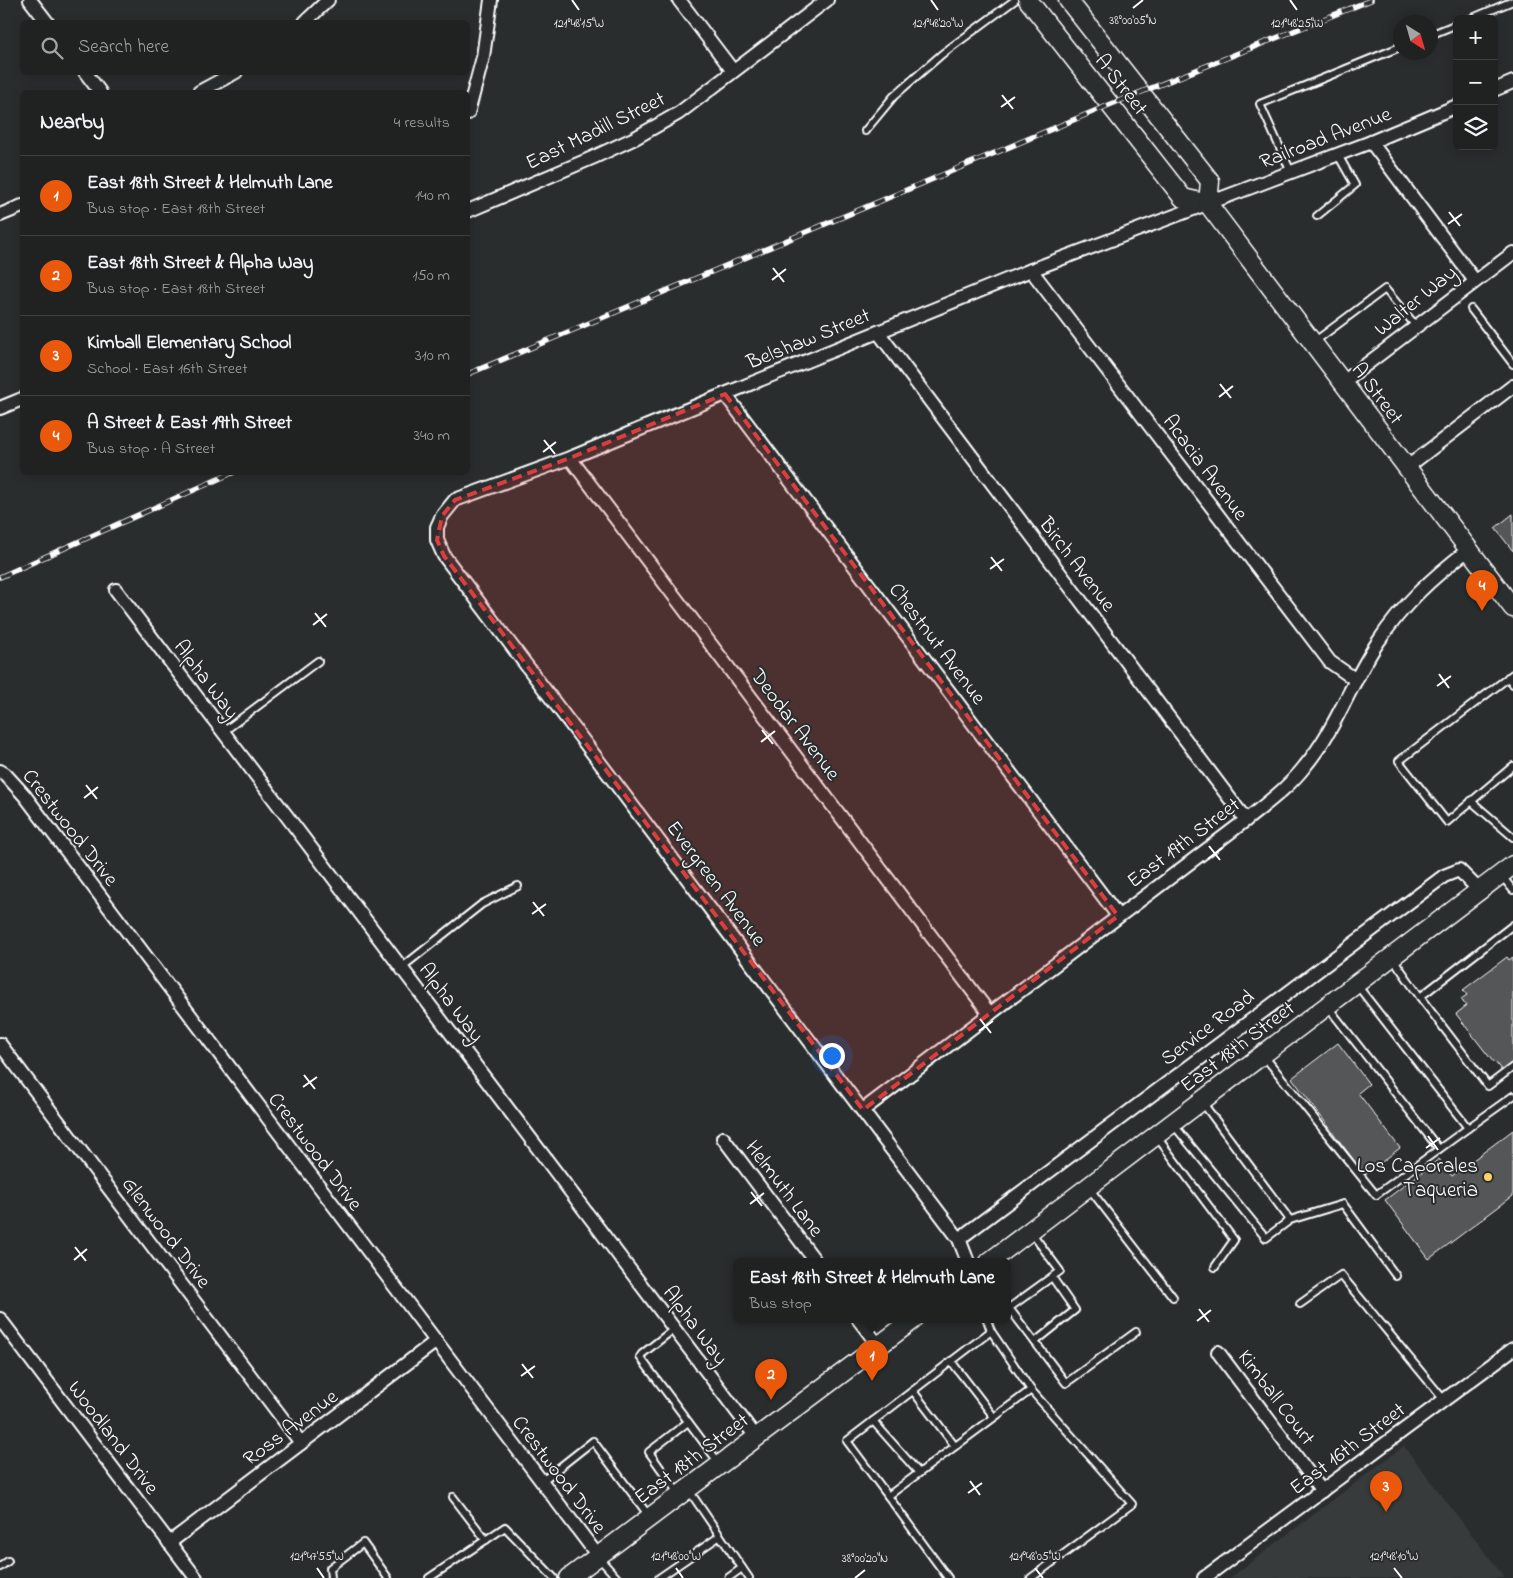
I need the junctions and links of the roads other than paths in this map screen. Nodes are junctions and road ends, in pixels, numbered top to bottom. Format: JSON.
{"nodes":[{"id":1,"x":30,"y":0,"type":"edge"},
{"id":2,"x":328,"y":0,"type":"edge"},
{"id":3,"x":490,"y":0,"type":"edge"},
{"id":4,"x":679,"y":0,"type":"edge"},
{"id":5,"x":827,"y":0,"type":"edge"},
{"id":6,"x":1015,"y":0,"type":"edge"},
{"id":7,"x":1028,"y":0,"type":"edge"},
{"id":8,"x":1068,"y":0,"type":"edge"},
{"id":9,"x":1513,"y":1,"type":"edge"},
{"id":10,"x":1480,"y":15,"type":"edge"},
{"id":11,"x":45,"y":20,"type":"edge"},
{"id":12,"x":307,"y":20,"type":"edge"},
{"id":13,"x":1453,"y":26,"type":"edge"},
{"id":14,"x":1438,"y":32,"type":"edge"},
{"id":15,"x":1393,"y":50,"type":"edge"},
{"id":16,"x":733,"y":71,"type":"junction"},
{"id":17,"x":87,"y":75,"type":"edge"},
{"id":18,"x":230,"y":75,"type":"edge"},
{"id":19,"x":1513,"y":82,"type":"edge"},
{"id":20,"x":1498,"y":88,"type":"edge"},
{"id":21,"x":98,"y":90,"type":"edge"},
{"id":22,"x":203,"y":90,"type":"edge"},
{"id":23,"x":470,"y":106,"type":"edge"},
{"id":24,"x":1453,"y":108,"type":"edge"},
{"id":25,"x":865,"y":131,"type":"dead end"},
{"id":26,"x":1371,"y":142,"type":"junction"},
{"id":27,"x":1338,"y":155,"type":"junction"},
{"id":28,"x":1291,"y":172,"type":"junction"},
{"id":29,"x":1208,"y":204,"type":"junction"},
{"id":30,"x":20,"y":207,"type":"edge"},
{"id":31,"x":470,"y":209,"type":"edge"},
{"id":32,"x":0,"y":215,"type":"edge"},
{"id":33,"x":1317,"y":216,"type":"dead end"},
{"id":34,"x":1513,"y":253,"type":"edge"},
{"id":35,"x":1031,"y":270,"type":"junction"},
{"id":36,"x":1475,"y":281,"type":"junction"},
{"id":37,"x":1471,"y":309,"type":"dead end"},
{"id":38,"x":1416,"y":326,"type":"junction"},
{"id":39,"x":878,"y":332,"type":"junction"},
{"id":40,"x":1312,"y":344,"type":"junction"},
{"id":41,"x":1513,"y":364,"type":"edge"},
{"id":42,"x":1342,"y":383,"type":"junction"},
{"id":43,"x":1513,"y":386,"type":"edge"},
{"id":44,"x":725,"y":394,"type":"junction"},
{"id":45,"x":20,"y":400,"type":"edge"},
{"id":46,"x":0,"y":408,"type":"edge"},
{"id":47,"x":570,"y":458,"type":"junction"},
{"id":48,"x":1406,"y":468,"type":"junction"},
{"id":49,"x":437,"y":527,"type":"joint"},
{"id":50,"x":1468,"y":550,"type":"junction"},
{"id":51,"x":116,"y":590,"type":"dead end"},
{"id":52,"x":1513,"y":608,"type":"edge"},
{"id":53,"x":318,"y":661,"type":"dead end"},
{"id":54,"x":1511,"y":676,"type":"edge"},
{"id":55,"x":1356,"y":680,"type":"junction"},
{"id":56,"x":1513,"y":684,"type":"edge"},
{"id":57,"x":223,"y":732,"type":"junction"},
{"id":58,"x":1513,"y":766,"type":"edge"},
{"id":59,"x":0,"y":771,"type":"edge"},
{"id":60,"x":1471,"y":801,"type":"junction"},
{"id":61,"x":1246,"y":820,"type":"junction"},
{"id":62,"x":1513,"y":837,"type":"edge"},
{"id":63,"x":1507,"y":870,"type":"edge"},
{"id":64,"x":518,"y":886,"type":"dead end"},
{"id":65,"x":1480,"y":890,"type":"junction"},
{"id":66,"x":1513,"y":890,"type":"edge"},
{"id":67,"x":1118,"y":916,"type":"junction"},
{"id":68,"x":1513,"y":925,"type":"edge"},
{"id":69,"x":1392,"y":957,"type":"junction"},
{"id":70,"x":401,"y":968,"type":"junction"},
{"id":71,"x":1356,"y":984,"type":"junction"},
{"id":72,"x":1420,"y":997,"type":"junction"},
{"id":73,"x":1327,"y":1006,"type":"junction"},
{"id":74,"x":990,"y":1014,"type":"junction"},
{"id":75,"x":0,"y":1044,"type":"edge"},
{"id":76,"x":1263,"y":1055,"type":"junction"},
{"id":77,"x":1513,"y":1067,"type":"edge"},
{"id":78,"x":1513,"y":1096,"type":"edge"},
{"id":79,"x":1202,"y":1101,"type":"junction"},
{"id":80,"x":863,"y":1110,"type":"junction"},
{"id":81,"x":1173,"y":1123,"type":"junction"},
{"id":82,"x":1468,"y":1128,"type":"junction"},
{"id":83,"x":1156,"y":1136,"type":"junction"},
{"id":84,"x":723,"y":1138,"type":"dead end"},
{"id":85,"x":1440,"y":1149,"type":"junction"},
{"id":86,"x":1088,"y":1187,"type":"junction"},
{"id":87,"x":1290,"y":1220,"type":"junction"},
{"id":88,"x":1030,"y":1231,"type":"junction"},
{"id":89,"x":959,"y":1239,"type":"junction"},
{"id":90,"x":813,"y":1258,"type":"edge"},
{"id":91,"x":966,"y":1258,"type":"edge"},
{"id":92,"x":994,"y":1258,"type":"edge"},
{"id":93,"x":1216,"y":1267,"type":"dead end"},
{"id":94,"x":1396,"y":1276,"type":"dead end"},
{"id":95,"x":1052,"y":1277,"type":"junction"},
{"id":96,"x":1174,"y":1297,"type":"dead end"},
{"id":97,"x":1300,"y":1304,"type":"dead end"},
{"id":98,"x":1011,"y":1307,"type":"edge"},
{"id":99,"x":1011,"y":1311,"type":"edge"},
{"id":100,"x":0,"y":1319,"type":"edge"},
{"id":101,"x":861,"y":1323,"type":"edge"},
{"id":102,"x":908,"y":1323,"type":"edge"},
{"id":103,"x":988,"y":1323,"type":"edge"},
{"id":104,"x":674,"y":1329,"type":"junction"},
{"id":105,"x":991,"y":1331,"type":"junction"},
{"id":106,"x":1136,"y":1332,"type":"dead end"},
{"id":107,"x":435,"y":1342,"type":"junction"},
{"id":108,"x":1035,"y":1342,"type":"junction"},
{"id":109,"x":878,"y":1345,"type":"junction"},
{"id":110,"x":1513,"y":1349,"type":"edge"},
{"id":111,"x":1218,"y":1352,"type":"dead end"},
{"id":112,"x":952,"y":1361,"type":"junction"},
{"id":113,"x":1031,"y":1390,"type":"junction"},
{"id":114,"x":913,"y":1391,"type":"junction"},
{"id":115,"x":1444,"y":1400,"type":"junction"},
{"id":116,"x":994,"y":1417,"type":"junction"},
{"id":117,"x":873,"y":1421,"type":"junction"},
{"id":118,"x":688,"y":1422,"type":"junction"},
{"id":119,"x":756,"y":1437,"type":"junction"},
{"id":120,"x":301,"y":1443,"type":"junction"},
{"id":121,"x":955,"y":1446,"type":"junction"},
{"id":122,"x":720,"y":1465,"type":"junction"},
{"id":123,"x":918,"y":1473,"type":"junction"},
{"id":124,"x":541,"y":1482,"type":"junction"},
{"id":125,"x":683,"y":1491,"type":"junction"},
{"id":126,"x":1322,"y":1491,"type":"junction"},
{"id":127,"x":888,"y":1496,"type":"junction"},
{"id":128,"x":453,"y":1498,"type":"dead end"},
{"id":129,"x":650,"y":1517,"type":"junction"},
{"id":130,"x":720,"y":1536,"type":"junction"},
{"id":131,"x":486,"y":1540,"type":"junction"},
{"id":132,"x":169,"y":1543,"type":"junction"},
{"id":133,"x":598,"y":1556,"type":"junction"},
{"id":134,"x":8,"y":1561,"type":"dead end"},
{"id":135,"x":0,"y":1567,"type":"edge"},
{"id":136,"x":742,"y":1568,"type":"junction"},
{"id":137,"x":196,"y":1578,"type":"edge"},
{"id":138,"x":331,"y":1578,"type":"edge"},
{"id":139,"x":388,"y":1578,"type":"edge"},
{"id":140,"x":429,"y":1578,"type":"edge"},
{"id":141,"x":554,"y":1578,"type":"edge"},
{"id":142,"x":569,"y":1578,"type":"edge"},
{"id":143,"x":617,"y":1578,"type":"edge"},
{"id":144,"x":659,"y":1578,"type":"edge"},
{"id":145,"x":728,"y":1578,"type":"edge"},
{"id":146,"x":749,"y":1578,"type":"edge"},
{"id":147,"x":948,"y":1578,"type":"edge"},
{"id":148,"x":1031,"y":1578,"type":"edge"},
{"id":149,"x":1204,"y":1578,"type":"edge"}],
"edges":[{"from":1,"to":11,"type":"street"},
{"from":2,"to":12,"type":"street"},
{"from":3,"to":23,"type":"street"},
{"from":4,"to":16,"type":"street"},
{"from":5,"to":16,"type":"street","name":"East Madill Street"},
{"from":6,"to":25,"type":"lane"},
{"from":7,"to":29,"type":"main road","name":"A Street"},
{"from":8,"to":29,"type":"main road","name":"A Street"},
{"from":9,"to":10,"type":"lane"},
{"from":13,"to":14,"type":"lane"},
{"from":15,"to":28,"type":"lane"},
{"from":16,"to":31,"type":"street","name":"East Madill Street"},
{"from":17,"to":21,"type":"street"},
{"from":18,"to":22,"type":"street"},
{"from":19,"to":20,"type":"street"},
{"from":24,"to":26,"type":"street","name":"Railroad Avenue"},
{"from":26,"to":27,"type":"street","name":"Railroad Avenue"},
{"from":26,"to":36,"type":"street","name":"Walter Way"},
{"from":27,"to":28,"type":"street","name":"Railroad Avenue"},
{"from":27,"to":33,"type":"lane"},
{"from":28,"to":29,"type":"street","name":"Railroad Avenue"},
{"from":29,"to":35,"type":"street","name":"Belshaw Street"},
{"from":29,"to":40,"type":"main road","name":"A Street"},
{"from":30,"to":32,"type":"street"},
{"from":34,"to":36,"type":"street"},
{"from":35,"to":39,"type":"street","name":"Belshaw Street"},
{"from":35,"to":55,"type":"street","name":"Acacia Avenue"},
{"from":36,"to":38,"type":"street","name":"Walter Way"},
{"from":37,"to":41,"type":"lane"},
{"from":38,"to":40,"type":"lane"},
{"from":38,"to":42,"type":"street","name":"Walter Way"},
{"from":39,"to":44,"type":"street","name":"Belshaw Street"},
{"from":39,"to":61,"type":"street","name":"Birch Avenue"},
{"from":40,"to":42,"type":"main road","name":"A Street"},
{"from":42,"to":48,"type":"main road","name":"A Street"},
{"from":43,"to":48,"type":"street"},
{"from":44,"to":47,"type":"street","name":"Belshaw Street"},
{"from":44,"to":67,"type":"street","name":"Chestnut Avenue"},
{"from":45,"to":46,"type":"street"},
{"from":47,"to":49,"type":"street","name":"Belshaw Street"},
{"from":47,"to":74,"type":"street","name":"Deodar Avenue"},
{"from":48,"to":50,"type":"main road","name":"A Street"},
{"from":49,"to":80,"type":"street","name":"Evergreen Avenue"},
{"from":50,"to":52,"type":"main road","name":"A Street"},
{"from":50,"to":55,"type":"street","name":"East 19th Street"},
{"from":51,"to":57,"type":"street","name":"Alpha Way"},
{"from":53,"to":57,"type":"lane"},
{"from":54,"to":56,"type":"lane"},
{"from":54,"to":60,"type":"lane"},
{"from":55,"to":61,"type":"street","name":"East 19th Street"},
{"from":57,"to":70,"type":"street","name":"Alpha Way"},
{"from":58,"to":60,"type":"lane"},
{"from":59,"to":107,"type":"street","name":"Crestwood Drive"},
{"from":60,"to":62,"type":"lane"},
{"from":61,"to":67,"type":"street","name":"East 19th Street"},
{"from":63,"to":65,"type":"main road","name":"East 18th Street"},
{"from":63,"to":66,"type":"lane"},
{"from":64,"to":70,"type":"lane"},
{"from":65,"to":69,"type":"main road","name":"East 18th Street"},
{"from":65,"to":89,"type":"street","name":"Service Road"},
{"from":67,"to":74,"type":"street","name":"East 19th Street"},
{"from":68,"to":72,"type":"lane"},
{"from":69,"to":71,"type":"main road","name":"East 18th Street"},
{"from":69,"to":72,"type":"lane"},
{"from":70,"to":104,"type":"street","name":"Alpha Way"},
{"from":71,"to":73,"type":"main road","name":"East 18th Street"},
{"from":71,"to":82,"type":"lane"},
{"from":72,"to":77,"type":"lane"},
{"from":73,"to":76,"type":"main road","name":"East 18th Street"},
{"from":73,"to":85,"type":"lane"},
{"from":74,"to":80,"type":"street","name":"East 19th Street"},
{"from":75,"to":120,"type":"street","name":"Glenwood Drive"},
{"from":76,"to":79,"type":"main road","name":"East 18th Street"},
{"from":76,"to":85,"type":"lane"},
{"from":78,"to":82,"type":"lane"},
{"from":79,"to":81,"type":"main road","name":"East 18th Street"},
{"from":79,"to":87,"type":"lane"},
{"from":80,"to":89,"type":"street","name":"Evergreen Avenue"},
{"from":81,"to":83,"type":"main road","name":"East 18th Street"},
{"from":81,"to":87,"type":"lane"},
{"from":82,"to":85,"type":"lane"},
{"from":83,"to":86,"type":"main road","name":"East 18th Street"},
{"from":83,"to":93,"type":"lane"},
{"from":84,"to":90,"type":"street","name":"Helmuth Lane"},
{"from":86,"to":88,"type":"main road","name":"East 18th Street"},
{"from":86,"to":96,"type":"lane"},
{"from":87,"to":94,"type":"lane"},
{"from":88,"to":92,"type":"main road","name":"East 18th Street"},
{"from":88,"to":95,"type":"lane"},
{"from":89,"to":91,"type":"street","name":"Evergreen Avenue"},
{"from":95,"to":98,"type":"lane"},
{"from":95,"to":108,"type":"lane"},
{"from":97,"to":115,"type":"lane"},
{"from":99,"to":108,"type":"lane"},
{"from":100,"to":132,"type":"street","name":"Woodland Drive"},
{"from":101,"to":109,"type":"street"},
{"from":102,"to":109,"type":"main road","name":"East 18th Street"},
{"from":103,"to":105,"type":"lane"},
{"from":104,"to":118,"type":"lane"},
{"from":104,"to":119,"type":"street","name":"Alpha Way"},
{"from":105,"to":112,"type":"lane"},
{"from":105,"to":113,"type":"lane"},
{"from":106,"to":108,"type":"lane"},
{"from":107,"to":120,"type":"street","name":"Ross Avenue"},
{"from":107,"to":124,"type":"street","name":"Crestwood Drive"},
{"from":109,"to":119,"type":"main road","name":"East 18th Street"},
{"from":110,"to":115,"type":"street","name":"East 16th Street"},
{"from":111,"to":126,"type":"street","name":"Kimball Court"},
{"from":112,"to":114,"type":"lane"},
{"from":112,"to":116,"type":"lane"},
{"from":113,"to":116,"type":"lane"},
{"from":113,"to":148,"type":"lane"},
{"from":114,"to":117,"type":"lane"},
{"from":114,"to":121,"type":"lane"},
{"from":115,"to":126,"type":"street","name":"East 16th Street"},
{"from":116,"to":121,"type":"lane"},
{"from":117,"to":123,"type":"lane"},
{"from":117,"to":127,"type":"lane"},
{"from":118,"to":122,"type":"lane"},
{"from":118,"to":125,"type":"lane"},
{"from":119,"to":122,"type":"main road","name":"East 18th Street"},
{"from":120,"to":132,"type":"street","name":"Ross Avenue"},
{"from":121,"to":123,"type":"lane"},
{"from":122,"to":125,"type":"main road","name":"East 18th Street"},
{"from":123,"to":127,"type":"lane"},
{"from":124,"to":129,"type":"lane"},
{"from":124,"to":133,"type":"street","name":"Crestwood Drive"},
{"from":125,"to":129,"type":"main road","name":"East 18th Street"},
{"from":125,"to":130,"type":"lane"},
{"from":126,"to":149,"type":"street","name":"East 16th Street"},
{"from":127,"to":147,"type":"lane"},
{"from":128,"to":131,"type":"lane"},
{"from":129,"to":133,"type":"main road","name":"East 18th Street"},
{"from":130,"to":136,"type":"lane"},
{"from":130,"to":144,"type":"lane"},
{"from":131,"to":140,"type":"lane"},
{"from":131,"to":141,"type":"lane"},
{"from":132,"to":137,"type":"street","name":"Woodland Drive"},
{"from":133,"to":142,"type":"main road","name":"East 18th Street"},
{"from":133,"to":143,"type":"lane"},
{"from":134,"to":135,"type":"lane"},
{"from":136,"to":145,"type":"lane"},
{"from":136,"to":146,"type":"lane"},
{"from":138,"to":139,"type":"lane"}]}
